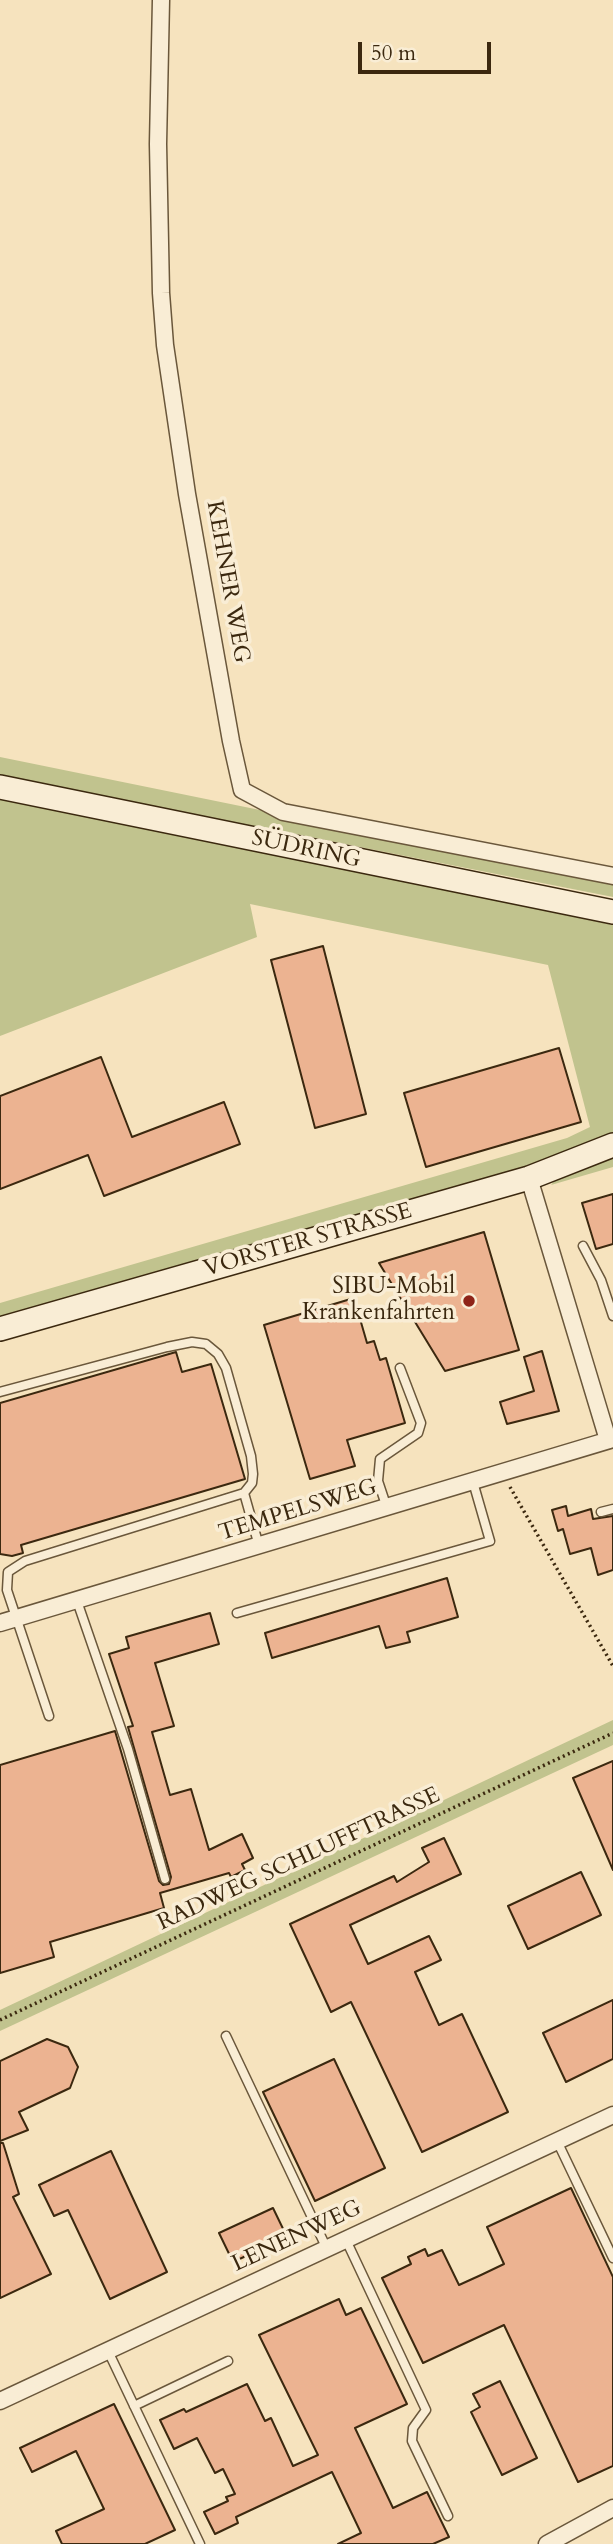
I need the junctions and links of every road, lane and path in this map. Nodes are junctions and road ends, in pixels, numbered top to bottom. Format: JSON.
{"nodes":[{"id":1,"x":161,"y":0,"type":"edge"},
{"id":2,"x":0,"y":787,"type":"edge"},
{"id":3,"x":613,"y":876,"type":"edge"},
{"id":4,"x":613,"y":912,"type":"edge"},
{"id":5,"x":613,"y":1146,"type":"edge"},
{"id":6,"x":529,"y":1178,"type":"junction"},
{"id":7,"x":583,"y":1247,"type":"dead end"},
{"id":8,"x":613,"y":1316,"type":"edge"},
{"id":9,"x":0,"y":1329,"type":"edge"},
{"id":10,"x":400,"y":1368,"type":"dead end"},
{"id":11,"x":0,"y":1392,"type":"edge"},
{"id":12,"x":611,"y":1440,"type":"edge"},
{"id":13,"x":502,"y":1474,"type":"junction"},
{"id":14,"x":473,"y":1482,"type":"junction"},
{"id":15,"x":244,"y":1493,"type":"junction"},
{"id":16,"x":387,"y":1508,"type":"junction"},
{"id":17,"x":613,"y":1510,"type":"edge"},
{"id":18,"x":601,"y":1512,"type":"dead end"},
{"id":19,"x":259,"y":1546,"type":"junction"},
{"id":20,"x":0,"y":1566,"type":"edge"},
{"id":21,"x":8,"y":1572,"type":"junction"},
{"id":22,"x":77,"y":1601,"type":"junction"},
{"id":23,"x":237,"y":1613,"type":"dead end"},
{"id":24,"x":17,"y":1618,"type":"junction"},
{"id":25,"x":0,"y":1623,"type":"edge"},
{"id":26,"x":613,"y":1666,"type":"edge"},
{"id":27,"x":49,"y":1716,"type":"dead end"},
{"id":28,"x":613,"y":1733,"type":"edge"},
{"id":29,"x":165,"y":1879,"type":"dead end"},
{"id":30,"x":0,"y":2020,"type":"edge"},
{"id":31,"x":226,"y":2036,"type":"dead end"},
{"id":32,"x":613,"y":2115,"type":"edge"},
{"id":33,"x":557,"y":2141,"type":"junction"},
{"id":34,"x":346,"y":2240,"type":"junction"},
{"id":35,"x":327,"y":2249,"type":"junction"},
{"id":36,"x":613,"y":2258,"type":"edge"},
{"id":37,"x":108,"y":2351,"type":"junction"},
{"id":38,"x":228,"y":2361,"type":"dead end"},
{"id":39,"x":0,"y":2401,"type":"edge"},
{"id":40,"x":134,"y":2406,"type":"junction"},
{"id":41,"x":613,"y":2508,"type":"edge"},
{"id":42,"x":448,"y":2516,"type":"dead end"},
{"id":43,"x":200,"y":2544,"type":"edge"},
{"id":44,"x":547,"y":2544,"type":"edge"}],
"edges":[{"from":1,"to":3,"type":"street","name":"KEHNER WEG"},
{"from":2,"to":4,"type":"street","name":"SÜDRING"},
{"from":5,"to":6,"type":"street","name":"VORSTER STRASSE"},
{"from":6,"to":9,"type":"street","name":"VORSTER STRASSE"},
{"from":6,"to":12,"type":"street","name":"TEMPELSWEG"},
{"from":7,"to":8,"type":"lane"},
{"from":10,"to":16,"type":"lane"},
{"from":11,"to":15,"type":"lane"},
{"from":12,"to":13,"type":"street","name":"TEMPELSWEG"},
{"from":13,"to":14,"type":"street","name":"TEMPELSWEG"},
{"from":13,"to":26,"type":"path"},
{"from":14,"to":16,"type":"street","name":"TEMPELSWEG"},
{"from":14,"to":23,"type":"lane"},
{"from":15,"to":19,"type":"lane"},
{"from":15,"to":21,"type":"lane"},
{"from":16,"to":19,"type":"street","name":"TEMPELSWEG"},
{"from":17,"to":18,"type":"lane"},
{"from":19,"to":22,"type":"street","name":"TEMPELSWEG"},
{"from":20,"to":21,"type":"lane"},
{"from":21,"to":24,"type":"lane"},
{"from":22,"to":24,"type":"street","name":"TEMPELSWEG"},
{"from":22,"to":29,"type":"lane"},
{"from":24,"to":25,"type":"street","name":"TEMPELSWEG"},
{"from":24,"to":27,"type":"lane"},
{"from":28,"to":30,"type":"path","name":"RADWEG SCHLUFFTRASSE"},
{"from":31,"to":35,"type":"lane"},
{"from":32,"to":33,"type":"street","name":"LENENWEG"},
{"from":33,"to":34,"type":"street","name":"LENENWEG"},
{"from":33,"to":36,"type":"lane"},
{"from":34,"to":35,"type":"street","name":"LENENWEG"},
{"from":34,"to":42,"type":"lane"},
{"from":35,"to":37,"type":"street","name":"LENENWEG"},
{"from":37,"to":39,"type":"street","name":"LENENWEG"},
{"from":37,"to":40,"type":"lane"},
{"from":38,"to":40,"type":"lane"},
{"from":40,"to":43,"type":"lane"},
{"from":41,"to":44,"type":"street"}]}
